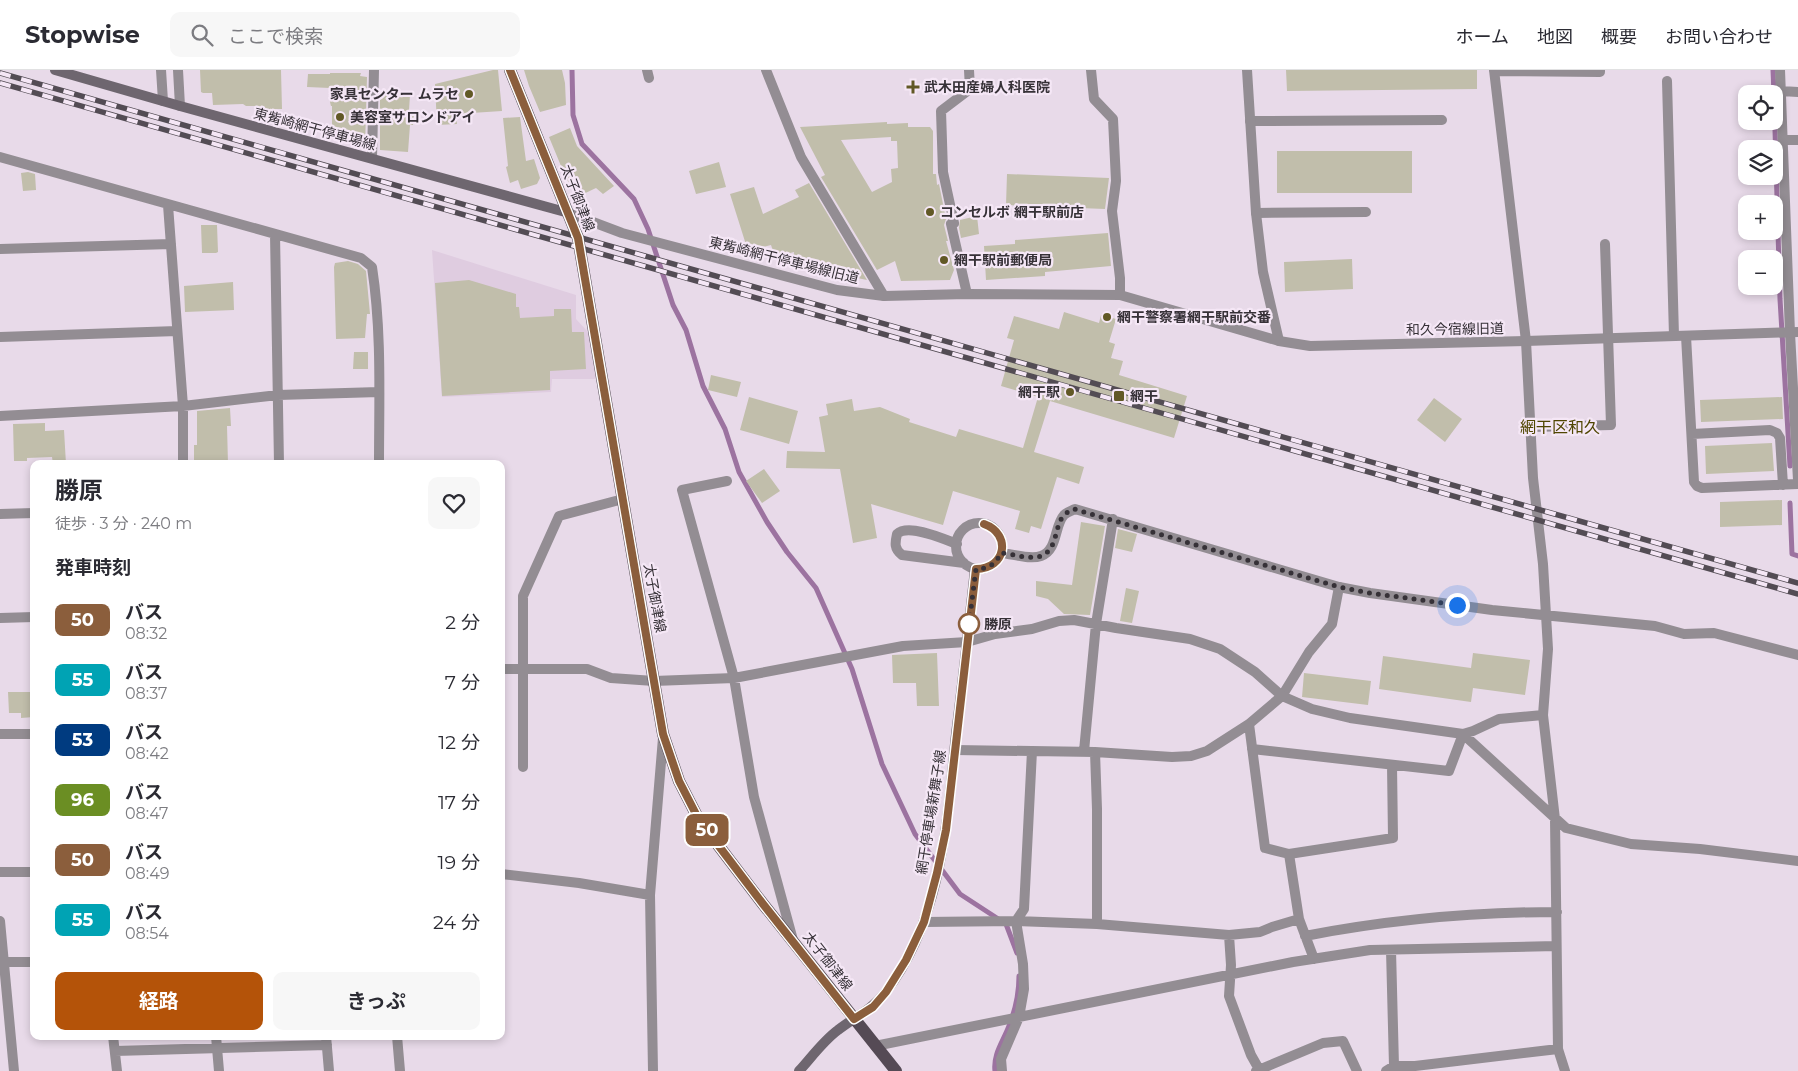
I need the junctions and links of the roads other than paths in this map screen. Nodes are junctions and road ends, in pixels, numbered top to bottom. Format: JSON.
{"nodes":[{"id":1,"x":55,"y":70,"type":"edge"},
{"id":2,"x":161,"y":70,"type":"edge"},
{"id":3,"x":178,"y":70,"type":"edge"},
{"id":4,"x":374,"y":70,"type":"edge"},
{"id":5,"x":510,"y":70,"type":"edge"},
{"id":6,"x":766,"y":70,"type":"edge"},
{"id":7,"x":969,"y":70,"type":"edge"},
{"id":8,"x":1091,"y":70,"type":"edge"},
{"id":9,"x":1247,"y":70,"type":"edge"},
{"id":10,"x":1494,"y":70,"type":"edge"},
{"id":11,"x":1600,"y":70,"type":"edge"},
{"id":12,"x":1780,"y":70,"type":"edge"},
{"id":13,"x":1667,"y":81,"type":"dead end"},
{"id":14,"x":1781,"y":85,"type":"edge"},
{"id":15,"x":1783,"y":91,"type":"edge"},
{"id":16,"x":1798,"y":92,"type":"edge"},
{"id":17,"x":163,"y":101,"type":"junction"},
{"id":18,"x":180,"y":106,"type":"junction"},
{"id":19,"x":1442,"y":120,"type":"dead end"},
{"id":20,"x":1250,"y":121,"type":"junction"},
{"id":21,"x":1783,"y":130,"type":"edge"},
{"id":22,"x":1783,"y":140,"type":"junction"},
{"id":23,"x":1798,"y":140,"type":"edge"},
{"id":24,"x":0,"y":157,"type":"edge"},
{"id":25,"x":372,"y":158,"type":"junction"},
{"id":26,"x":168,"y":205,"type":"junction"},
{"id":27,"x":1366,"y":212,"type":"dead end"},
{"id":28,"x":568,"y":213,"type":"junction"},
{"id":29,"x":1256,"y":213,"type":"junction"},
{"id":30,"x":275,"y":234,"type":"junction"},
{"id":31,"x":171,"y":244,"type":"junction"},
{"id":32,"x":1605,"y":244,"type":"dead end"},
{"id":33,"x":0,"y":249,"type":"edge"},
{"id":34,"x":967,"y":294,"type":"junction"},
{"id":35,"x":1120,"y":295,"type":"junction"},
{"id":36,"x":884,"y":296,"type":"junction"},
{"id":37,"x":178,"y":331,"type":"junction"},
{"id":38,"x":1794,"y":332,"type":"edge"},
{"id":39,"x":1674,"y":336,"type":"junction"},
{"id":40,"x":1686,"y":336,"type":"junction"},
{"id":41,"x":0,"y":337,"type":"edge"},
{"id":42,"x":1608,"y":338,"type":"junction"},
{"id":43,"x":1279,"y":341,"type":"junction"},
{"id":44,"x":1526,"y":341,"type":"junction"},
{"id":45,"x":379,"y":392,"type":"junction"},
{"id":46,"x":278,"y":395,"type":"junction"},
{"id":47,"x":183,"y":406,"type":"junction"},
{"id":48,"x":0,"y":416,"type":"edge"},
{"id":49,"x":1531,"y":426,"type":"junction"},
{"id":50,"x":1692,"y":434,"type":"junction"},
{"id":51,"x":183,"y":460,"type":"edge"},
{"id":52,"x":279,"y":460,"type":"edge"},
{"id":53,"x":379,"y":460,"type":"edge"},
{"id":54,"x":1798,"y":479,"type":"edge"},
{"id":55,"x":726,"y":481,"type":"dead end"},
{"id":56,"x":1798,"y":484,"type":"edge"},
{"id":57,"x":1783,"y":485,"type":"junction"},
{"id":58,"x":623,"y":499,"type":"junction"},
{"id":59,"x":0,"y":514,"type":"edge"},
{"id":60,"x":30,"y":514,"type":"edge"},
{"id":61,"x":1113,"y":520,"type":"junction"},
{"id":62,"x":957,"y":544,"type":"junction"},
{"id":63,"x":1001,"y":553,"type":"junction"},
{"id":64,"x":964,"y":563,"type":"junction"},
{"id":65,"x":976,"y":569,"type":"junction"},
{"id":66,"x":1339,"y":587,"type":"junction"},
{"id":67,"x":1546,"y":614,"type":"junction"},
{"id":68,"x":30,"y":617,"type":"edge"},
{"id":69,"x":0,"y":618,"type":"edge"},
{"id":70,"x":1096,"y":624,"type":"junction"},
{"id":71,"x":967,"y":642,"type":"junction"},
{"id":72,"x":1798,"y":655,"type":"edge"},
{"id":73,"x":505,"y":669,"type":"edge"},
{"id":74,"x":524,"y":669,"type":"junction"},
{"id":75,"x":734,"y":678,"type":"junction"},
{"id":76,"x":654,"y":681,"type":"junction"},
{"id":77,"x":1282,"y":696,"type":"junction"},
{"id":78,"x":1543,"y":715,"type":"junction"},
{"id":79,"x":1249,"y":724,"type":"junction"},
{"id":80,"x":0,"y":734,"type":"edge"},
{"id":81,"x":30,"y":734,"type":"edge"},
{"id":82,"x":663,"y":734,"type":"junction"},
{"id":83,"x":1463,"y":734,"type":"junction"},
{"id":84,"x":1252,"y":749,"type":"junction"},
{"id":85,"x":955,"y":750,"type":"junction"},
{"id":86,"x":1032,"y":751,"type":"junction"},
{"id":87,"x":1084,"y":751,"type":"junction"},
{"id":88,"x":1095,"y":752,"type":"junction"},
{"id":89,"x":1392,"y":765,"type":"junction"},
{"id":90,"x":523,"y":767,"type":"dead end"},
{"id":91,"x":1556,"y":819,"type":"junction"},
{"id":92,"x":1289,"y":854,"type":"junction"},
{"id":93,"x":1798,"y":861,"type":"edge"},
{"id":94,"x":0,"y":872,"type":"edge"},
{"id":95,"x":30,"y":872,"type":"edge"},
{"id":96,"x":505,"y":874,"type":"edge"},
{"id":97,"x":650,"y":895,"type":"junction"},
{"id":98,"x":1557,"y":912,"type":"junction"},
{"id":99,"x":1299,"y":919,"type":"junction"},
{"id":100,"x":0,"y":920,"type":"edge"},
{"id":101,"x":1013,"y":920,"type":"junction"},
{"id":102,"x":924,"y":922,"type":"junction"},
{"id":103,"x":1097,"y":924,"type":"junction"},
{"id":104,"x":1229,"y":935,"type":"junction"},
{"id":105,"x":1305,"y":936,"type":"junction"},
{"id":106,"x":794,"y":943,"type":"junction"},
{"id":107,"x":1556,"y":946,"type":"junction"},
{"id":108,"x":1391,"y":950,"type":"junction"},
{"id":109,"x":1314,"y":959,"type":"junction"},
{"id":110,"x":2,"y":962,"type":"edge"},
{"id":111,"x":30,"y":962,"type":"edge"},
{"id":112,"x":1229,"y":975,"type":"junction"},
{"id":113,"x":1019,"y":1017,"type":"junction"},
{"id":114,"x":854,"y":1019,"type":"junction"},
{"id":115,"x":114,"y":1040,"type":"edge"},
{"id":116,"x":216,"y":1040,"type":"edge"},
{"id":117,"x":327,"y":1040,"type":"edge"},
{"id":118,"x":398,"y":1040,"type":"edge"},
{"id":119,"x":875,"y":1046,"type":"junction"},
{"id":120,"x":216,"y":1048,"type":"junction"},
{"id":121,"x":1558,"y":1049,"type":"junction"},
{"id":122,"x":115,"y":1051,"type":"junction"},
{"id":123,"x":1416,"y":1068,"type":"edge"},
{"id":124,"x":1390,"y":1069,"type":"edge"},
{"id":125,"x":1258,"y":1070,"type":"edge"},
{"id":126,"x":14,"y":1071,"type":"edge"},
{"id":127,"x":117,"y":1071,"type":"edge"},
{"id":128,"x":219,"y":1071,"type":"edge"},
{"id":129,"x":329,"y":1071,"type":"edge"},
{"id":130,"x":400,"y":1071,"type":"edge"},
{"id":131,"x":653,"y":1071,"type":"edge"},
{"id":132,"x":799,"y":1071,"type":"edge"},
{"id":133,"x":896,"y":1071,"type":"edge"},
{"id":134,"x":1002,"y":1071,"type":"edge"},
{"id":135,"x":1357,"y":1071,"type":"edge"},
{"id":136,"x":1565,"y":1071,"type":"edge"}],
"edges":[{"from":1,"to":17,"type":"main road","name":"東觜崎網干停車場線"},
{"from":2,"to":17,"type":"street"},
{"from":3,"to":18,"type":"street"},
{"from":4,"to":25,"type":"street"},
{"from":5,"to":28,"type":"main road","name":"太子御津線"},
{"from":6,"to":36,"type":"street"},
{"from":7,"to":34,"type":"street"},
{"from":8,"to":35,"type":"street"},
{"from":9,"to":20,"type":"street"},
{"from":10,"to":11,"type":"street"},
{"from":10,"to":44,"type":"street"},
{"from":12,"to":14,"type":"street"},
{"from":13,"to":39,"type":"street"},
{"from":15,"to":16,"type":"street"},
{"from":17,"to":18,"type":"main road","name":"東觜崎網干停車場線"},
{"from":18,"to":25,"type":"main road","name":"東觜崎網干停車場線"},
{"from":19,"to":20,"type":"street"},
{"from":20,"to":29,"type":"street"},
{"from":21,"to":22,"type":"street"},
{"from":22,"to":23,"type":"street"},
{"from":22,"to":38,"type":"street"},
{"from":24,"to":26,"type":"street"},
{"from":25,"to":28,"type":"main road","name":"東觜崎網干停車場線"},
{"from":26,"to":30,"type":"street"},
{"from":26,"to":31,"type":"street"},
{"from":27,"to":29,"type":"street"},
{"from":28,"to":36,"type":"street","name":"東觜崎網干停車場線旧道"},
{"from":28,"to":58,"type":"main road","name":"太子御津線"},
{"from":29,"to":43,"type":"street"},
{"from":30,"to":45,"type":"street"},
{"from":30,"to":46,"type":"street"},
{"from":31,"to":33,"type":"street"},
{"from":31,"to":37,"type":"street"},
{"from":32,"to":42,"type":"street"},
{"from":34,"to":35,"type":"street","name":"東觜崎網干停車場線旧道"},
{"from":34,"to":36,"type":"street","name":"東觜崎網干停車場線旧道"},
{"from":35,"to":43,"type":"street","name":"和久今宿線旧道"},
{"from":37,"to":41,"type":"street"},
{"from":37,"to":47,"type":"street"},
{"from":38,"to":40,"type":"street","name":"和久今宿線旧道"},
{"from":38,"to":54,"type":"street"},
{"from":39,"to":40,"type":"street","name":"和久今宿線旧道"},
{"from":39,"to":42,"type":"street","name":"和久今宿線旧道"},
{"from":40,"to":50,"type":"street"},
{"from":42,"to":44,"type":"street","name":"和久今宿線旧道"},
{"from":42,"to":49,"type":"street"},
{"from":43,"to":44,"type":"street","name":"和久今宿線旧道"},
{"from":44,"to":49,"type":"street"},
{"from":45,"to":46,"type":"street"},
{"from":45,"to":53,"type":"street"},
{"from":46,"to":47,"type":"street"},
{"from":46,"to":52,"type":"street"},
{"from":47,"to":48,"type":"street"},
{"from":47,"to":51,"type":"street"},
{"from":49,"to":67,"type":"street"},
{"from":50,"to":57,"type":"street"},
{"from":50,"to":57,"type":"street"},
{"from":55,"to":75,"type":"street"},
{"from":56,"to":57,"type":"street"},
{"from":58,"to":74,"type":"street"},
{"from":58,"to":76,"type":"main road","name":"太子御津線"},
{"from":59,"to":60,"type":"street"},
{"from":61,"to":63,"type":"street"},
{"from":61,"to":66,"type":"street"},
{"from":61,"to":70,"type":"street"},
{"from":62,"to":63,"type":"street"},
{"from":62,"to":64,"type":"street"},
{"from":62,"to":64,"type":"street"},
{"from":63,"to":65,"type":"street"},
{"from":64,"to":65,"type":"street"},
{"from":65,"to":71,"type":"main road","name":"網干停車場新舞子線"},
{"from":66,"to":67,"type":"street"},
{"from":66,"to":77,"type":"street"},
{"from":67,"to":72,"type":"street"},
{"from":67,"to":78,"type":"street"},
{"from":68,"to":69,"type":"street"},
{"from":70,"to":71,"type":"street"},
{"from":70,"to":77,"type":"street"},
{"from":70,"to":87,"type":"street"},
{"from":71,"to":75,"type":"street"},
{"from":71,"to":85,"type":"main road","name":"網干停車場新舞子線"},
{"from":73,"to":74,"type":"street"},
{"from":74,"to":76,"type":"street"},
{"from":74,"to":90,"type":"street"},
{"from":75,"to":76,"type":"street"},
{"from":75,"to":106,"type":"street"},
{"from":76,"to":82,"type":"main road","name":"太子御津線"},
{"from":77,"to":79,"type":"street"},
{"from":77,"to":83,"type":"street"},
{"from":78,"to":83,"type":"street"},
{"from":78,"to":91,"type":"street"},
{"from":79,"to":84,"type":"street"},
{"from":79,"to":88,"type":"street"},
{"from":80,"to":81,"type":"street"},
{"from":82,"to":97,"type":"street"},
{"from":82,"to":106,"type":"main road","name":"太子御津線"},
{"from":83,"to":89,"type":"street"},
{"from":83,"to":91,"type":"street"},
{"from":84,"to":89,"type":"street"},
{"from":84,"to":92,"type":"street"},
{"from":85,"to":86,"type":"street"},
{"from":85,"to":102,"type":"main road","name":"網干停車場新舞子線"},
{"from":86,"to":87,"type":"street"},
{"from":86,"to":101,"type":"street"},
{"from":87,"to":88,"type":"street"},
{"from":88,"to":103,"type":"street"},
{"from":89,"to":92,"type":"street"},
{"from":91,"to":93,"type":"street"},
{"from":91,"to":98,"type":"street"},
{"from":92,"to":99,"type":"street"},
{"from":94,"to":95,"type":"street"},
{"from":96,"to":97,"type":"street"},
{"from":97,"to":131,"type":"street"},
{"from":98,"to":105,"type":"street"},
{"from":98,"to":107,"type":"street"},
{"from":99,"to":104,"type":"street"},
{"from":99,"to":105,"type":"street"},
{"from":100,"to":110,"type":"street"},
{"from":101,"to":102,"type":"street"},
{"from":101,"to":103,"type":"street"},
{"from":101,"to":113,"type":"street"},
{"from":102,"to":114,"type":"main road","name":"網干停車場新舞子線"},
{"from":103,"to":104,"type":"street"},
{"from":104,"to":112,"type":"street"},
{"from":105,"to":109,"type":"street"},
{"from":106,"to":114,"type":"main road","name":"太子御津線"},
{"from":107,"to":108,"type":"street"},
{"from":107,"to":121,"type":"street"},
{"from":108,"to":109,"type":"street"},
{"from":108,"to":124,"type":"street"},
{"from":109,"to":112,"type":"street"},
{"from":110,"to":111,"type":"street"},
{"from":110,"to":126,"type":"street"},
{"from":112,"to":113,"type":"street"},
{"from":112,"to":125,"type":"street"},
{"from":113,"to":119,"type":"street"},
{"from":113,"to":134,"type":"street"},
{"from":114,"to":119,"type":"main road","name":"太子御津線"},
{"from":114,"to":132,"type":"main road","name":"網干停車場新舞子線"},
{"from":115,"to":122,"type":"street"},
{"from":116,"to":120,"type":"street"},
{"from":117,"to":120,"type":"street"},
{"from":117,"to":129,"type":"street"},
{"from":118,"to":130,"type":"street"},
{"from":119,"to":133,"type":"main road","name":"太子御津線"},
{"from":120,"to":122,"type":"street"},
{"from":120,"to":128,"type":"street"},
{"from":121,"to":123,"type":"street"},
{"from":121,"to":136,"type":"street"},
{"from":122,"to":127,"type":"street"},
{"from":123,"to":124,"type":"street"},
{"from":125,"to":135,"type":"street"}]}
